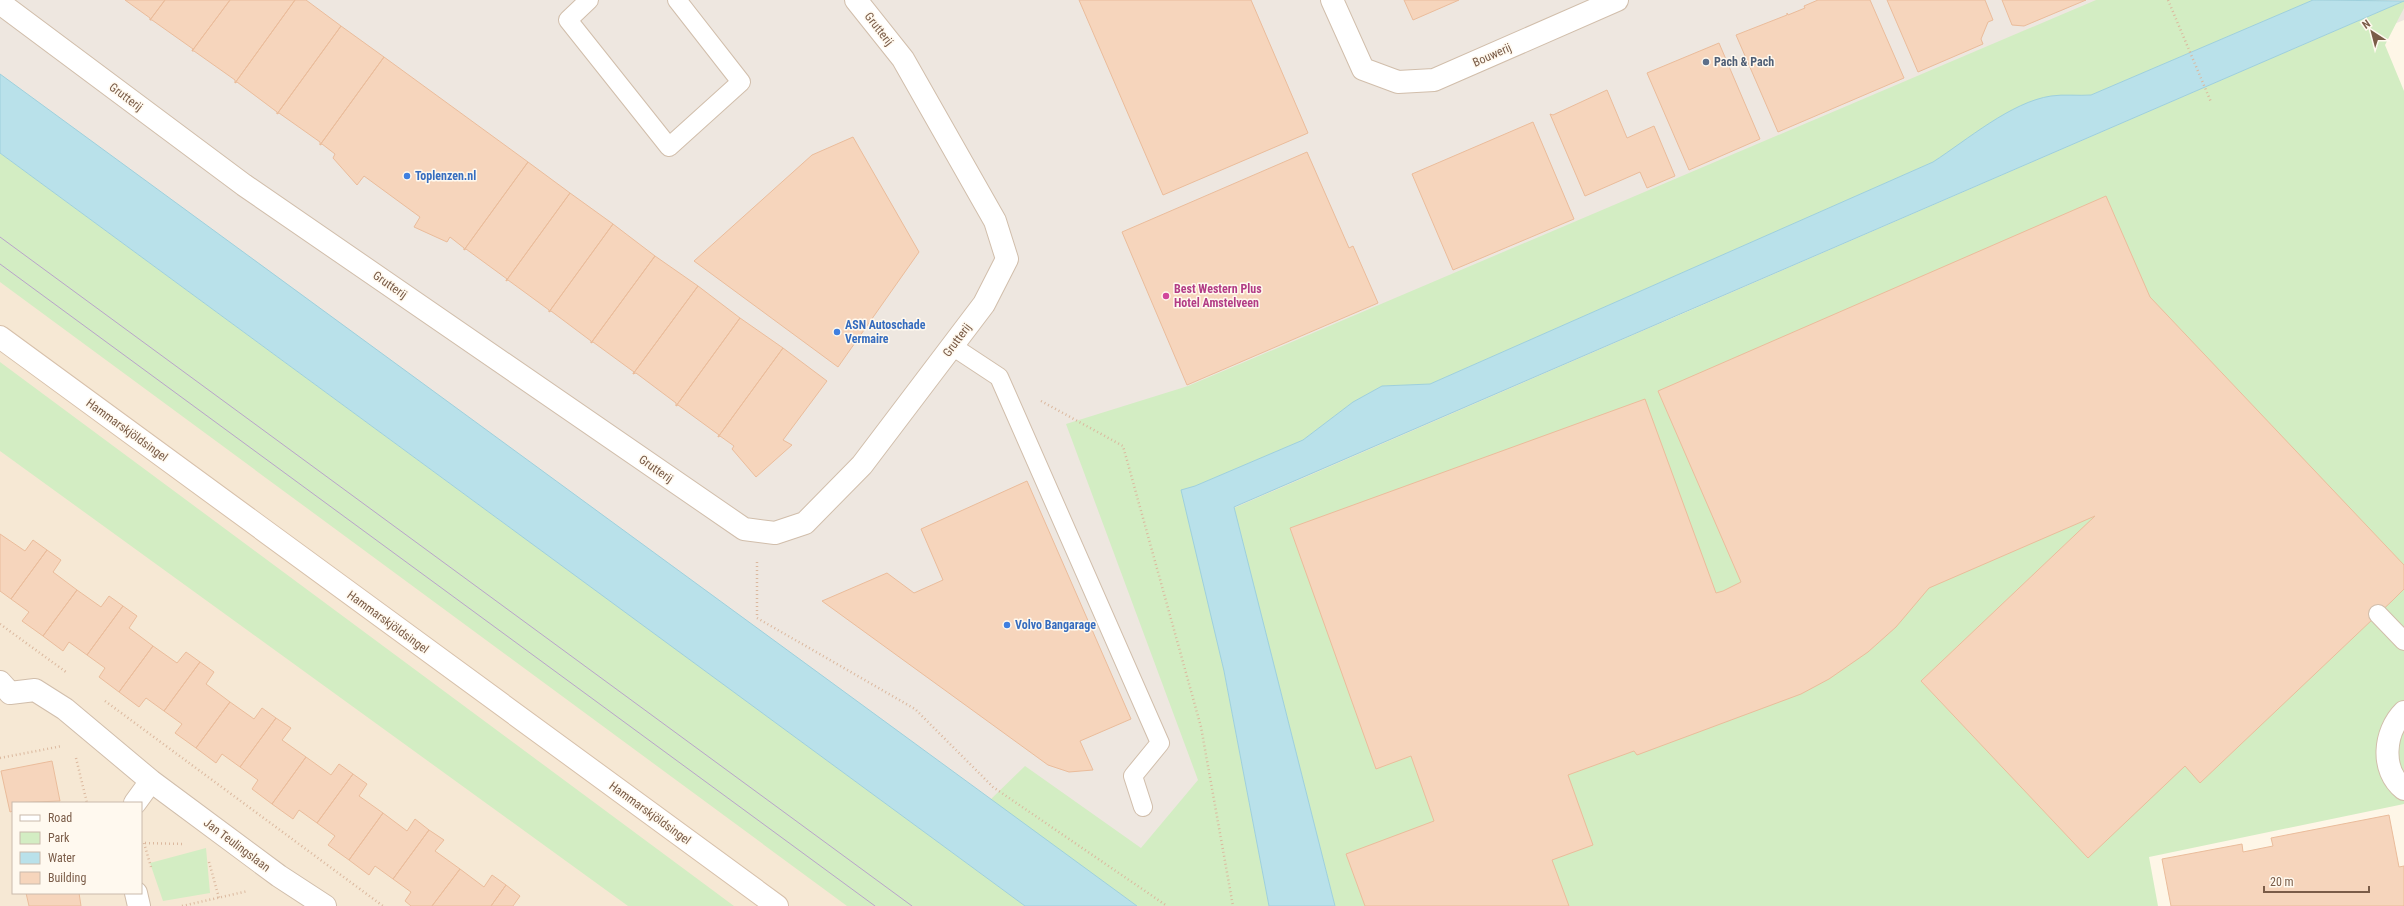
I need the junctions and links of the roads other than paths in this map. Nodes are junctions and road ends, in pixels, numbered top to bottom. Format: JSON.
{"nodes":[{"id":1,"x":590,"y":0,"type":"edge"},
{"id":2,"x":677,"y":0,"type":"edge"},
{"id":3,"x":856,"y":0,"type":"edge"},
{"id":4,"x":1332,"y":0,"type":"edge"},
{"id":5,"x":1617,"y":0,"type":"edge"},
{"id":6,"x":0,"y":3,"type":"edge"},
{"id":7,"x":0,"y":337,"type":"edge"},
{"id":8,"x":952,"y":346,"type":"junction"},
{"id":9,"x":2378,"y":614,"type":"dead end"},
{"id":10,"x":2404,"y":641,"type":"edge"},
{"id":11,"x":0,"y":682,"type":"edge"},
{"id":12,"x":2404,"y":712,"type":"edge"},
{"id":13,"x":151,"y":781,"type":"junction"},
{"id":14,"x":2404,"y":789,"type":"edge"},
{"id":15,"x":136,"y":802,"type":"edge"},
{"id":16,"x":1143,"y":807,"type":"dead end"},
{"id":17,"x":136,"y":894,"type":"edge"},
{"id":18,"x":139,"y":906,"type":"edge"},
{"id":19,"x":325,"y":906,"type":"edge"},
{"id":20,"x":776,"y":906,"type":"edge"}],
"edges":[{"from":1,"to":2,"type":"lane"},
{"from":3,"to":8,"type":"street","name":"Grutterij"},
{"from":4,"to":5,"type":"street","name":"Bouwerij"},
{"from":6,"to":8,"type":"street","name":"Grutterij"},
{"from":7,"to":20,"type":"street","name":"Hammarskjöldsingel"},
{"from":8,"to":16,"type":"lane"},
{"from":9,"to":10,"type":"lane"},
{"from":11,"to":13,"type":"street","name":"Jan Teulingslaan"},
{"from":12,"to":14,"type":"street"},
{"from":13,"to":15,"type":"street"},
{"from":13,"to":19,"type":"street","name":"Jan Teulingslaan"},
{"from":17,"to":18,"type":"street"}]}
